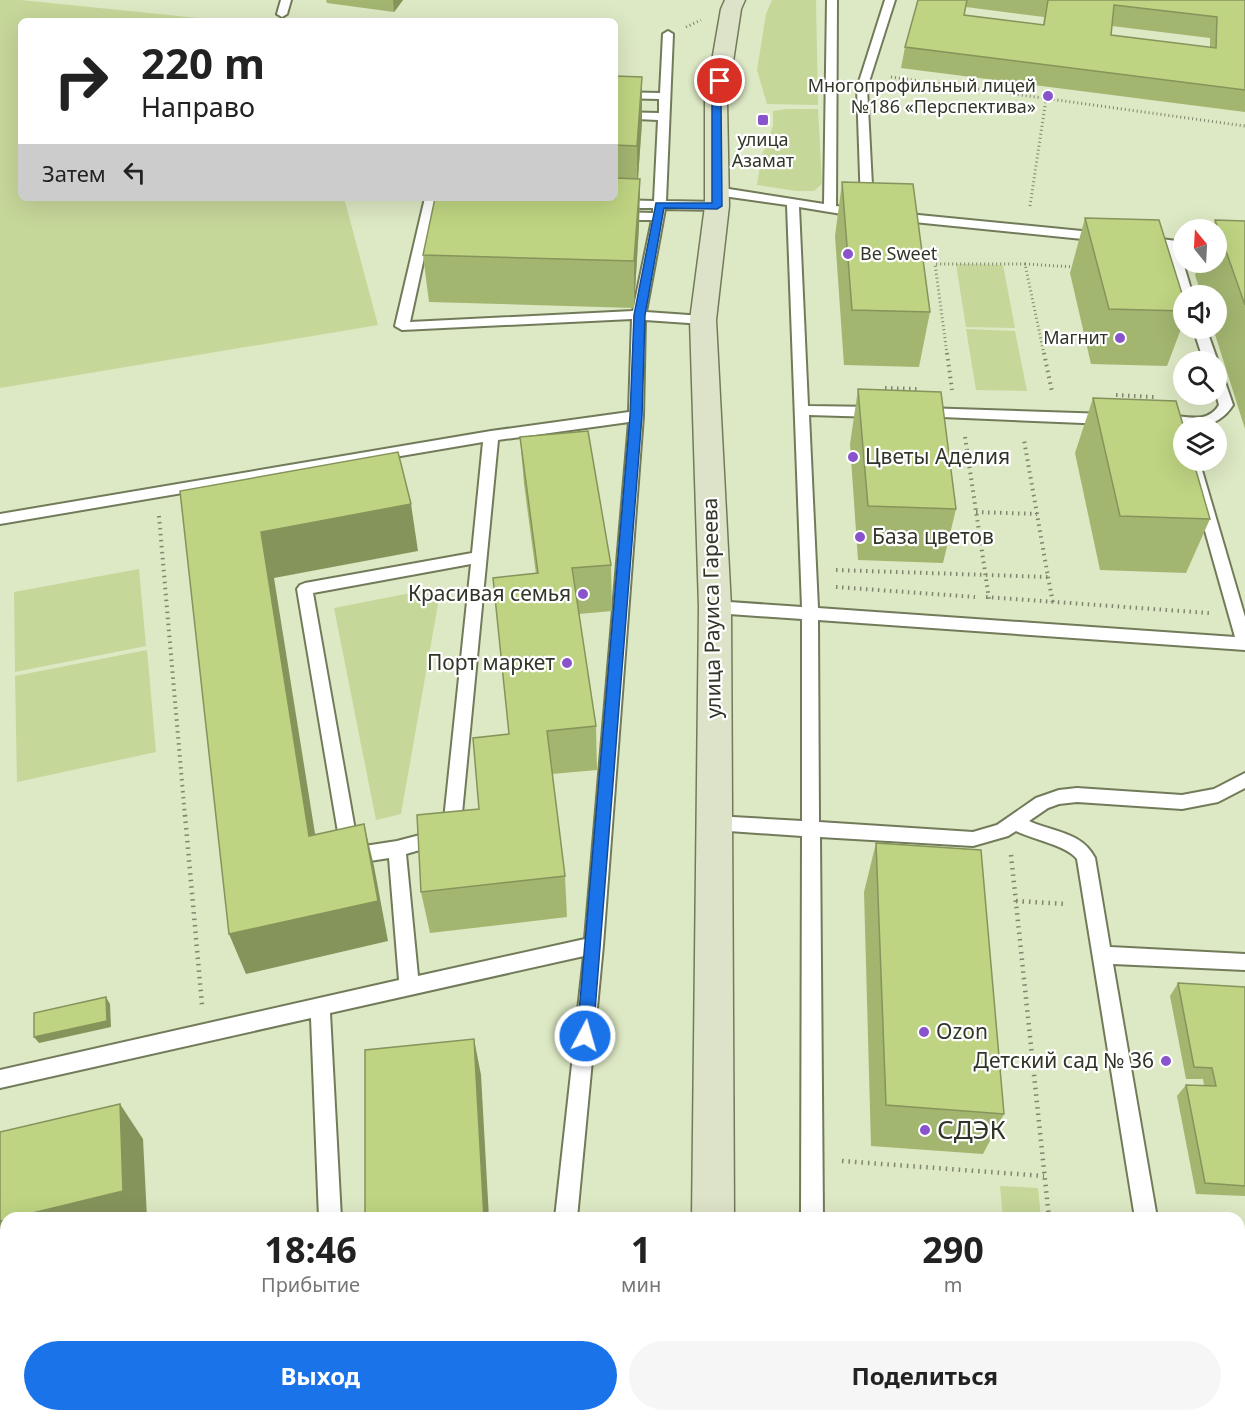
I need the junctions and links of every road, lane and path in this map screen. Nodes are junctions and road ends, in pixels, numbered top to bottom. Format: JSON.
{"nodes":[{"id":1,"x":286,"y":0,"type":"edge"},
{"id":2,"x":735,"y":0,"type":"edge"},
{"id":3,"x":831,"y":0,"type":"edge"},
{"id":4,"x":890,"y":0,"type":"edge"},
{"id":5,"x":282,"y":14,"type":"dead end"},
{"id":6,"x":706,"y":18,"type":"dead end"},
{"id":7,"x":668,"y":34,"type":"joint"},
{"id":8,"x":866,"y":74,"type":"junction"},
{"id":9,"x":618,"y":95,"type":"edge"},
{"id":10,"x":664,"y":96,"type":"junction"},
{"id":11,"x":1046,"y":99,"type":"junction"},
{"id":12,"x":618,"y":115,"type":"edge"},
{"id":13,"x":664,"y":117,"type":"junction"},
{"id":14,"x":1245,"y":126,"type":"edge"},
{"id":15,"x":716,"y":199,"type":"junction"},
{"id":16,"x":433,"y":201,"type":"edge"},
{"id":17,"x":793,"y":202,"type":"junction"},
{"id":18,"x":830,"y":208,"type":"junction"},
{"id":19,"x":601,"y":210,"type":"edge"},
{"id":20,"x":1029,"y":210,"type":"dead end"},
{"id":21,"x":659,"y":211,"type":"junction"},
{"id":22,"x":879,"y":215,"type":"junction"},
{"id":23,"x":1112,"y":238,"type":"edge"},
{"id":24,"x":1136,"y":240,"type":"edge"},
{"id":25,"x":1173,"y":245,"type":"edge"},
{"id":26,"x":1025,"y":264,"type":"junction"},
{"id":27,"x":1084,"y":267,"type":"dead end"},
{"id":28,"x":639,"y":315,"type":"junction"},
{"id":29,"x":703,"y":320,"type":"junction"},
{"id":30,"x":1226,"y":405,"type":"edge"},
{"id":31,"x":802,"y":410,"type":"junction"},
{"id":32,"x":885,"y":412,"type":"edge"},
{"id":33,"x":908,"y":413,"type":"edge"},
{"id":34,"x":959,"y":415,"type":"junction"},
{"id":35,"x":636,"y":416,"type":"junction"},
{"id":36,"x":1019,"y":416,"type":"junction"},
{"id":37,"x":1216,"y":417,"type":"edge"},
{"id":38,"x":1057,"y":418,"type":"junction"},
{"id":39,"x":1125,"y":420,"type":"edge"},
{"id":40,"x":1147,"y":420,"type":"edge"},
{"id":41,"x":1173,"y":424,"type":"edge"},
{"id":42,"x":491,"y":436,"type":"junction"},
{"id":43,"x":1195,"y":471,"type":"edge"},
{"id":44,"x":156,"y":492,"type":"junction"},
{"id":45,"x":976,"y":512,"type":"junction"},
{"id":46,"x":1037,"y":514,"type":"junction"},
{"id":47,"x":0,"y":519,"type":"edge"},
{"id":48,"x":479,"y":557,"type":"junction"},
{"id":49,"x":808,"y":569,"type":"junction"},
{"id":50,"x":985,"y":575,"type":"junction"},
{"id":51,"x":809,"y":585,"type":"junction"},
{"id":52,"x":988,"y":598,"type":"junction"},
{"id":53,"x":715,"y":607,"type":"junction"},
{"id":54,"x":810,"y":614,"type":"junction"},
{"id":55,"x":1240,"y":622,"type":"edge"},
{"id":56,"x":993,"y":627,"type":"junction"},
{"id":57,"x":1245,"y":644,"type":"edge"},
{"id":58,"x":1245,"y":780,"type":"edge"},
{"id":59,"x":714,"y":823,"type":"junction"},
{"id":60,"x":1012,"y":825,"type":"junction"},
{"id":61,"x":811,"y":829,"type":"junction"},
{"id":62,"x":397,"y":849,"type":"junction"},
{"id":63,"x":1016,"y":901,"type":"junction"},
{"id":64,"x":1063,"y":904,"type":"dead end"},
{"id":65,"x":594,"y":945,"type":"junction"},
{"id":66,"x":1102,"y":955,"type":"junction"},
{"id":67,"x":1245,"y":962,"type":"edge"},
{"id":68,"x":409,"y":986,"type":"junction"},
{"id":69,"x":320,"y":1006,"type":"junction"},
{"id":70,"x":206,"y":1032,"type":"junction"},
{"id":71,"x":0,"y":1079,"type":"edge"},
{"id":72,"x":812,"y":1159,"type":"junction"},
{"id":73,"x":1045,"y":1176,"type":"junction"},
{"id":74,"x":330,"y":1212,"type":"edge"},
{"id":75,"x":567,"y":1212,"type":"edge"},
{"id":76,"x":713,"y":1212,"type":"edge"},
{"id":77,"x":812,"y":1212,"type":"edge"},
{"id":78,"x":1048,"y":1212,"type":"edge"},
{"id":79,"x":1145,"y":1212,"type":"edge"}],
"edges":[{"from":1,"to":5,"type":"lane"},
{"from":2,"to":15,"type":"street","name":"улица Рауиса Гареева"},
{"from":3,"to":18,"type":"lane"},
{"from":4,"to":8,"type":"lane"},
{"from":6,"to":7,"type":"path"},
{"from":7,"to":10,"type":"lane"},
{"from":8,"to":11,"type":"path"},
{"from":8,"to":22,"type":"lane"},
{"from":9,"to":10,"type":"lane"},
{"from":10,"to":13,"type":"lane"},
{"from":11,"to":14,"type":"path"},
{"from":11,"to":20,"type":"path"},
{"from":12,"to":13,"type":"lane"},
{"from":13,"to":21,"type":"lane"},
{"from":15,"to":17,"type":"lane"},
{"from":15,"to":21,"type":"lane"},
{"from":15,"to":29,"type":"street","name":"улица Рауиса Гареева"},
{"from":16,"to":28,"type":"lane"},
{"from":17,"to":18,"type":"lane"},
{"from":17,"to":31,"type":"lane"},
{"from":18,"to":22,"type":"lane"},
{"from":19,"to":21,"type":"lane"},
{"from":21,"to":28,"type":"lane"},
{"from":22,"to":23,"type":"lane"},
{"from":24,"to":25,"type":"lane"},
{"from":26,"to":27,"type":"path"},
{"from":26,"to":34,"type":"path"},
{"from":26,"to":38,"type":"path"},
{"from":28,"to":29,"type":"lane"},
{"from":28,"to":35,"type":"lane"},
{"from":29,"to":53,"type":"street","name":"улица Рауиса Гареева"},
{"from":30,"to":37,"type":"lane"},
{"from":31,"to":32,"type":"lane"},
{"from":31,"to":49,"type":"lane"},
{"from":33,"to":34,"type":"lane"},
{"from":34,"to":36,"type":"lane"},
{"from":34,"to":45,"type":"path"},
{"from":35,"to":42,"type":"lane"},
{"from":35,"to":65,"type":"lane"},
{"from":36,"to":38,"type":"lane"},
{"from":36,"to":46,"type":"path"},
{"from":38,"to":39,"type":"lane"},
{"from":40,"to":41,"type":"lane"},
{"from":42,"to":44,"type":"lane"},
{"from":42,"to":48,"type":"lane"},
{"from":43,"to":55,"type":"lane"},
{"from":44,"to":47,"type":"lane"},
{"from":44,"to":70,"type":"path"},
{"from":45,"to":46,"type":"path"},
{"from":45,"to":50,"type":"path"},
{"from":46,"to":50,"type":"path"},
{"from":48,"to":62,"type":"lane"},
{"from":48,"to":62,"type":"lane"},
{"from":49,"to":50,"type":"path"},
{"from":49,"to":51,"type":"lane"},
{"from":50,"to":52,"type":"path"},
{"from":51,"to":52,"type":"path"},
{"from":51,"to":54,"type":"lane"},
{"from":52,"to":55,"type":"path"},
{"from":52,"to":56,"type":"path"},
{"from":53,"to":54,"type":"lane"},
{"from":53,"to":59,"type":"street","name":"улица Рауиса Гареева"},
{"from":54,"to":56,"type":"lane"},
{"from":54,"to":61,"type":"lane"},
{"from":55,"to":57,"type":"lane"},
{"from":56,"to":57,"type":"lane"},
{"from":58,"to":60,"type":"lane"},
{"from":59,"to":61,"type":"lane"},
{"from":59,"to":76,"type":"street","name":"улица Рауиса Гареева"},
{"from":60,"to":61,"type":"lane"},
{"from":60,"to":63,"type":"path"},
{"from":60,"to":66,"type":"lane"},
{"from":61,"to":72,"type":"lane"},
{"from":62,"to":68,"type":"lane"},
{"from":63,"to":64,"type":"path"},
{"from":63,"to":73,"type":"path"},
{"from":65,"to":68,"type":"lane"},
{"from":65,"to":75,"type":"lane"},
{"from":66,"to":67,"type":"lane"},
{"from":66,"to":79,"type":"lane"},
{"from":68,"to":69,"type":"lane"},
{"from":69,"to":70,"type":"lane"},
{"from":69,"to":74,"type":"lane"},
{"from":70,"to":71,"type":"lane"},
{"from":72,"to":73,"type":"path"},
{"from":72,"to":77,"type":"lane"},
{"from":73,"to":78,"type":"path"}]}
